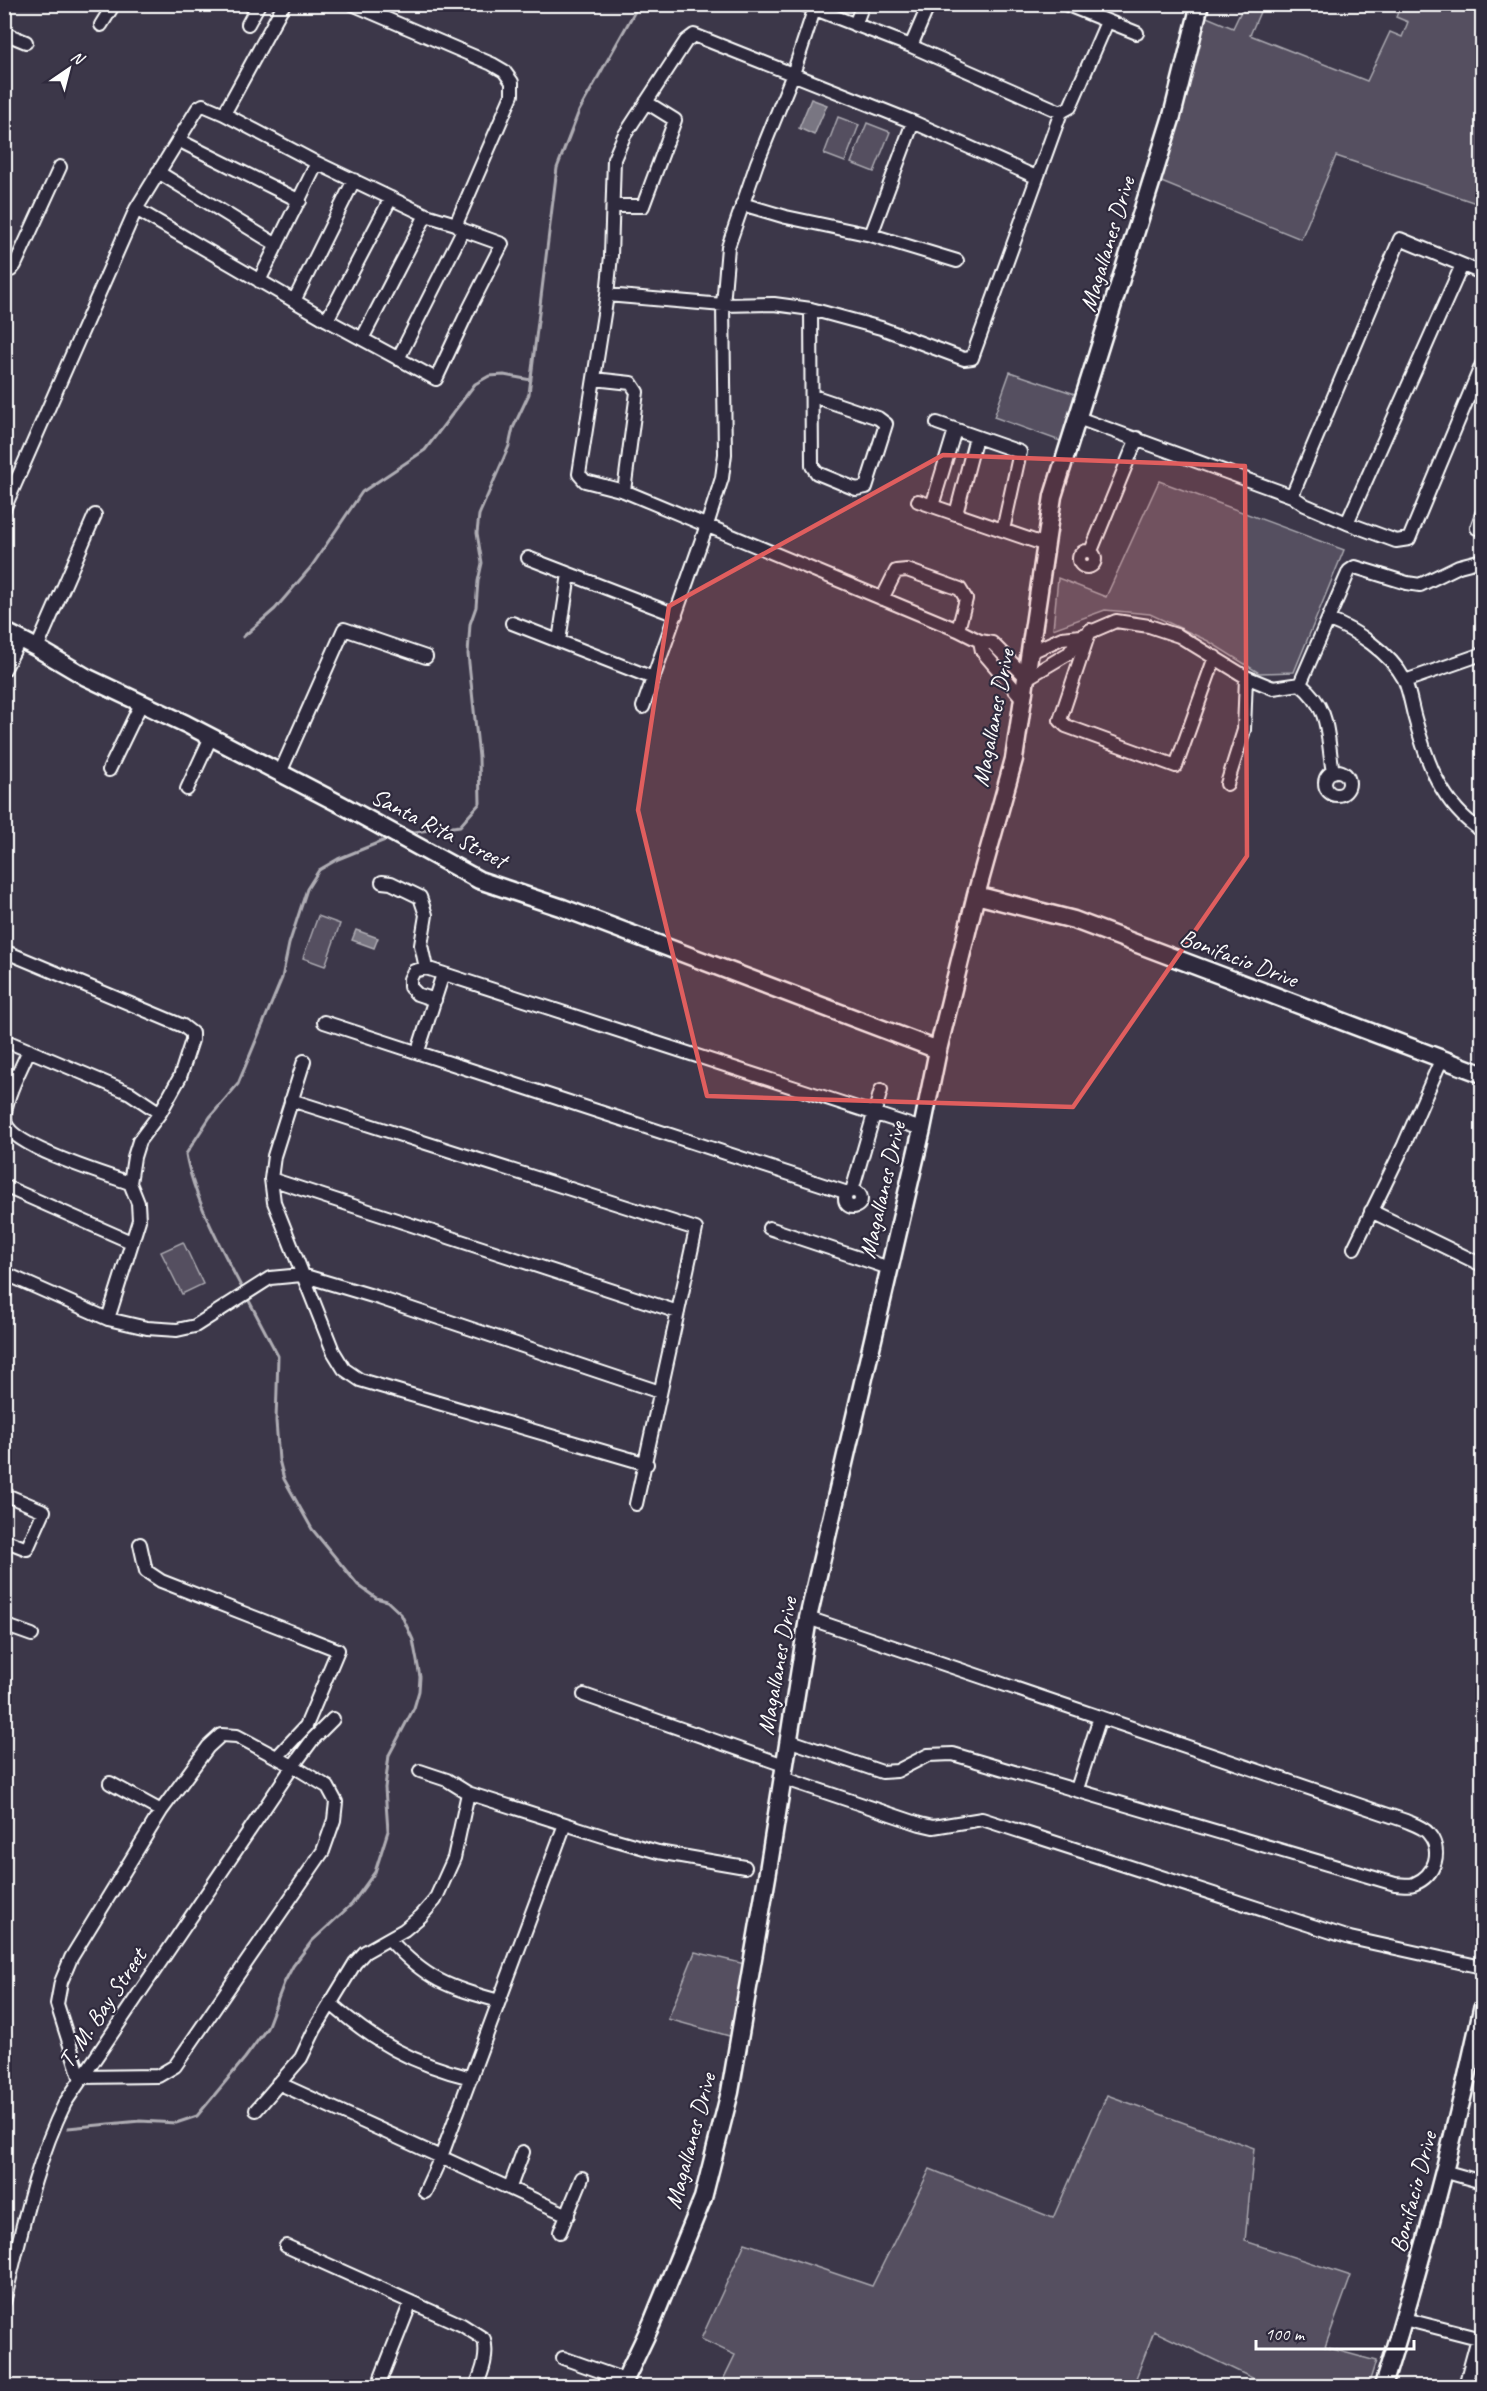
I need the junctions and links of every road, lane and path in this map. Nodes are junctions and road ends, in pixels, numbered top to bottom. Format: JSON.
{"nodes":[{"id":1,"x":114,"y":4,"type":"edge"},
{"id":2,"x":259,"y":4,"type":"edge"},
{"id":3,"x":284,"y":4,"type":"edge"},
{"id":4,"x":352,"y":4,"type":"edge"},
{"id":5,"x":863,"y":4,"type":"edge"},
{"id":6,"x":929,"y":4,"type":"edge"},
{"id":7,"x":1065,"y":4,"type":"edge"},
{"id":8,"x":1200,"y":4,"type":"edge"},
{"id":9,"x":811,"y":6,"type":"edge"},
{"id":10,"x":1107,"y":22,"type":"junction"},
{"id":11,"x":248,"y":24,"type":"dead end"},
{"id":12,"x":101,"y":25,"type":"dead end"},
{"id":13,"x":855,"y":25,"type":"junction"},
{"id":14,"x":4,"y":33,"type":"edge"},
{"id":15,"x":1137,"y":33,"type":"dead end"},
{"id":16,"x":26,"y":42,"type":"dead end"},
{"id":17,"x":911,"y":46,"type":"junction"},
{"id":18,"x":793,"y":74,"type":"junction"},
{"id":19,"x":646,"y":102,"type":"junction"},
{"id":20,"x":1061,"y":112,"type":"junction"},
{"id":21,"x":224,"y":114,"type":"junction"},
{"id":22,"x":913,"y":122,"type":"junction"},
{"id":23,"x":178,"y":140,"type":"junction"},
{"id":24,"x":317,"y":163,"type":"junction"},
{"id":25,"x":60,"y":167,"type":"dead end"},
{"id":26,"x":158,"y":172,"type":"junction"},
{"id":27,"x":1036,"y":177,"type":"junction"},
{"id":28,"x":354,"y":180,"type":"junction"},
{"id":29,"x":391,"y":198,"type":"junction"},
{"id":30,"x":300,"y":201,"type":"junction"},
{"id":31,"x":742,"y":204,"type":"junction"},
{"id":32,"x":613,"y":207,"type":"junction"},
{"id":33,"x":136,"y":209,"type":"junction"},
{"id":34,"x":426,"y":215,"type":"junction"},
{"id":35,"x":459,"y":227,"type":"junction"},
{"id":36,"x":871,"y":236,"type":"junction"},
{"id":37,"x":277,"y":245,"type":"junction"},
{"id":38,"x":957,"y":261,"type":"dead end"},
{"id":39,"x":1462,"y":265,"type":"junction"},
{"id":40,"x":4,"y":270,"type":"edge"},
{"id":41,"x":1482,"y":273,"type":"edge"},
{"id":42,"x":259,"y":281,"type":"junction"},
{"id":43,"x":607,"y":295,"type":"junction"},
{"id":44,"x":294,"y":301,"type":"junction"},
{"id":45,"x":723,"y":305,"type":"junction"},
{"id":46,"x":811,"y":309,"type":"junction"},
{"id":47,"x":327,"y":320,"type":"junction"},
{"id":48,"x":362,"y":339,"type":"junction"},
{"id":49,"x":398,"y":359,"type":"junction"},
{"id":50,"x":1482,"y":364,"type":"edge"},
{"id":51,"x":594,"y":379,"type":"junction"},
{"id":52,"x":813,"y":396,"type":"junction"},
{"id":53,"x":1078,"y":418,"type":"junction"},
{"id":54,"x":937,"y":423,"type":"dead end"},
{"id":55,"x":955,"y":430,"type":"junction"},
{"id":56,"x":976,"y":437,"type":"junction"},
{"id":57,"x":1137,"y":438,"type":"junction"},
{"id":58,"x":624,"y":491,"type":"junction"},
{"id":59,"x":1292,"y":496,"type":"junction"},
{"id":60,"x":918,"y":501,"type":"dead end"},
{"id":61,"x":932,"y":506,"type":"junction"},
{"id":62,"x":4,"y":508,"type":"edge"},
{"id":63,"x":956,"y":514,"type":"junction"},
{"id":64,"x":1482,"y":514,"type":"edge"},
{"id":65,"x":95,"y":515,"type":"dead end"},
{"id":66,"x":1347,"y":523,"type":"junction"},
{"id":67,"x":707,"y":525,"type":"junction"},
{"id":68,"x":1477,"y":528,"type":"dead end"},
{"id":69,"x":1003,"y":530,"type":"junction"},
{"id":70,"x":1046,"y":545,"type":"junction"},
{"id":71,"x":1091,"y":551,"type":"dead end"},
{"id":72,"x":528,"y":558,"type":"dead end"},
{"id":73,"x":1482,"y":560,"type":"edge"},
{"id":74,"x":569,"y":574,"type":"junction"},
{"id":75,"x":882,"y":599,"type":"junction"},
{"id":76,"x":676,"y":615,"type":"junction"},
{"id":77,"x":1329,"y":620,"type":"junction"},
{"id":78,"x":512,"y":623,"type":"dead end"},
{"id":79,"x":958,"y":630,"type":"junction"},
{"id":80,"x":4,"y":631,"type":"edge"},
{"id":81,"x":1085,"y":633,"type":"junction"},
{"id":82,"x":20,"y":639,"type":"junction"},
{"id":83,"x":559,"y":641,"type":"junction"},
{"id":84,"x":980,"y":641,"type":"junction"},
{"id":85,"x":37,"y":648,"type":"junction"},
{"id":86,"x":1031,"y":652,"type":"junction"},
{"id":87,"x":1482,"y":654,"type":"edge"},
{"id":88,"x":426,"y":657,"type":"dead end"},
{"id":89,"x":1215,"y":657,"type":"junction"},
{"id":90,"x":4,"y":670,"type":"edge"},
{"id":91,"x":1246,"y":677,"type":"junction"},
{"id":92,"x":653,"y":678,"type":"junction"},
{"id":93,"x":1027,"y":678,"type":"junction"},
{"id":94,"x":1405,"y":681,"type":"junction"},
{"id":95,"x":1300,"y":684,"type":"junction"},
{"id":96,"x":1023,"y":699,"type":"junction"},
{"id":97,"x":141,"y":704,"type":"junction"},
{"id":98,"x":643,"y":707,"type":"dead end"},
{"id":99,"x":211,"y":737,"type":"junction"},
{"id":100,"x":109,"y":770,"type":"dead end"},
{"id":101,"x":1333,"y":772,"type":"dead end"},
{"id":102,"x":280,"y":773,"type":"junction"},
{"id":103,"x":1227,"y":783,"type":"dead end"},
{"id":104,"x":187,"y":789,"type":"dead end"},
{"id":105,"x":1482,"y":831,"type":"edge"},
{"id":106,"x":382,"y":882,"type":"dead end"},
{"id":107,"x":976,"y":895,"type":"junction"},
{"id":108,"x":4,"y":951,"type":"edge"},
{"id":109,"x":426,"y":968,"type":"junction"},
{"id":110,"x":443,"y":974,"type":"junction"},
{"id":111,"x":435,"y":1000,"type":"junction"},
{"id":112,"x":324,"y":1022,"type":"dead end"},
{"id":113,"x":4,"y":1040,"type":"edge"},
{"id":114,"x":29,"y":1050,"type":"junction"},
{"id":115,"x":938,"y":1050,"type":"junction"},
{"id":116,"x":418,"y":1051,"type":"junction"},
{"id":117,"x":1442,"y":1058,"type":"junction"},
{"id":118,"x":304,"y":1061,"type":"dead end"},
{"id":119,"x":1482,"y":1074,"type":"edge"},
{"id":120,"x":881,"y":1090,"type":"dead end"},
{"id":121,"x":291,"y":1100,"type":"junction"},
{"id":122,"x":160,"y":1113,"type":"junction"},
{"id":123,"x":873,"y":1114,"type":"junction"},
{"id":124,"x":922,"y":1129,"type":"junction"},
{"id":125,"x":271,"y":1179,"type":"junction"},
{"id":126,"x":130,"y":1183,"type":"junction"},
{"id":127,"x":4,"y":1186,"type":"edge"},
{"id":128,"x":1371,"y":1211,"type":"junction"},
{"id":129,"x":769,"y":1228,"type":"dead end"},
{"id":130,"x":131,"y":1242,"type":"junction"},
{"id":131,"x":1354,"y":1248,"type":"dead end"},
{"id":132,"x":1482,"y":1265,"type":"edge"},
{"id":133,"x":888,"y":1268,"type":"junction"},
{"id":134,"x":4,"y":1273,"type":"edge"},
{"id":135,"x":302,"y":1275,"type":"junction"},
{"id":136,"x":678,"y":1312,"type":"junction"},
{"id":137,"x":108,"y":1319,"type":"junction"},
{"id":138,"x":660,"y":1392,"type":"junction"},
{"id":139,"x":647,"y":1464,"type":"junction"},
{"id":140,"x":4,"y":1494,"type":"edge"},
{"id":141,"x":636,"y":1504,"type":"dead end"},
{"id":142,"x":4,"y":1540,"type":"edge"},
{"id":143,"x":140,"y":1544,"type":"dead end"},
{"id":144,"x":808,"y":1618,"type":"junction"},
{"id":145,"x":4,"y":1625,"type":"edge"},
{"id":146,"x":32,"y":1635,"type":"dead end"},
{"id":147,"x":584,"y":1695,"type":"dead end"},
{"id":148,"x":1100,"y":1717,"type":"junction"},
{"id":149,"x":333,"y":1719,"type":"dead end"},
{"id":150,"x":788,"y":1740,"type":"junction"},
{"id":151,"x":277,"y":1757,"type":"junction"},
{"id":152,"x":293,"y":1766,"type":"junction"},
{"id":153,"x":420,"y":1771,"type":"dead end"},
{"id":154,"x":783,"y":1771,"type":"junction"},
{"id":155,"x":110,"y":1783,"type":"dead end"},
{"id":156,"x":1077,"y":1789,"type":"junction"},
{"id":157,"x":468,"y":1793,"type":"junction"},
{"id":158,"x":161,"y":1812,"type":"junction"},
{"id":159,"x":565,"y":1824,"type":"junction"},
{"id":160,"x":756,"y":1869,"type":"junction"},
{"id":161,"x":389,"y":1939,"type":"junction"},
{"id":162,"x":1482,"y":1967,"type":"edge"},
{"id":163,"x":499,"y":2001,"type":"junction"},
{"id":164,"x":330,"y":2003,"type":"junction"},
{"id":165,"x":1482,"y":2009,"type":"edge"},
{"id":166,"x":80,"y":2077,"type":"junction"},
{"id":167,"x":471,"y":2078,"type":"junction"},
{"id":168,"x":278,"y":2083,"type":"junction"},
{"id":169,"x":256,"y":2110,"type":"dead end"},
{"id":170,"x":523,"y":2152,"type":"dead end"},
{"id":171,"x":441,"y":2157,"type":"junction"},
{"id":172,"x":1443,"y":2171,"type":"junction"},
{"id":173,"x":582,"y":2178,"type":"dead end"},
{"id":174,"x":1482,"y":2182,"type":"edge"},
{"id":175,"x":510,"y":2187,"type":"junction"},
{"id":176,"x":425,"y":2192,"type":"dead end"},
{"id":177,"x":568,"y":2215,"type":"junction"},
{"id":178,"x":560,"y":2232,"type":"dead end"},
{"id":179,"x":286,"y":2246,"type":"dead end"},
{"id":180,"x":4,"y":2302,"type":"edge"},
{"id":181,"x":411,"y":2302,"type":"junction"},
{"id":182,"x":1404,"y":2319,"type":"junction"},
{"id":183,"x":1480,"y":2338,"type":"edge"},
{"id":184,"x":563,"y":2358,"type":"dead end"},
{"id":185,"x":381,"y":2378,"type":"dead end"},
{"id":186,"x":623,"y":2383,"type":"edge"},
{"id":187,"x":476,"y":2386,"type":"edge"},
{"id":188,"x":1383,"y":2386,"type":"edge"},
{"id":189,"x":1465,"y":2386,"type":"edge"}],
"edges":[{"from":1,"to":12,"type":"street"},
{"from":2,"to":11,"type":"street"},
{"from":3,"to":21,"type":"street"},
{"from":4,"to":35,"type":"street"},
{"from":5,"to":13,"type":"street"},
{"from":6,"to":17,"type":"street"},
{"from":7,"to":10,"type":"street"},
{"from":8,"to":53,"type":"street","name":"Magallanes Drive"},
{"from":9,"to":13,"type":"street"},
{"from":9,"to":18,"type":"street"},
{"from":10,"to":15,"type":"street"},
{"from":10,"to":20,"type":"street"},
{"from":13,"to":17,"type":"street"},
{"from":14,"to":16,"type":"street"},
{"from":17,"to":20,"type":"street"},
{"from":18,"to":19,"type":"street"},
{"from":18,"to":22,"type":"street"},
{"from":18,"to":31,"type":"street"},
{"from":19,"to":32,"type":"street"},
{"from":19,"to":32,"type":"street"},
{"from":20,"to":27,"type":"street"},
{"from":21,"to":23,"type":"street"},
{"from":21,"to":24,"type":"street"},
{"from":22,"to":27,"type":"street"},
{"from":22,"to":36,"type":"street"},
{"from":23,"to":26,"type":"street"},
{"from":23,"to":30,"type":"street"},
{"from":24,"to":28,"type":"street"},
{"from":24,"to":30,"type":"street"},
{"from":25,"to":40,"type":"street"},
{"from":26,"to":33,"type":"street"},
{"from":26,"to":37,"type":"street"},
{"from":27,"to":46,"type":"street"},
{"from":28,"to":29,"type":"street"},
{"from":28,"to":44,"type":"street"},
{"from":29,"to":34,"type":"street"},
{"from":29,"to":47,"type":"street"},
{"from":30,"to":37,"type":"street"},
{"from":31,"to":36,"type":"street"},
{"from":31,"to":45,"type":"street"},
{"from":32,"to":43,"type":"street"},
{"from":33,"to":42,"type":"street"},
{"from":33,"to":62,"type":"street"},
{"from":34,"to":35,"type":"street"},
{"from":34,"to":48,"type":"street"},
{"from":35,"to":49,"type":"street"},
{"from":35,"to":49,"type":"street"},
{"from":36,"to":38,"type":"street"},
{"from":37,"to":42,"type":"street"},
{"from":39,"to":41,"type":"street"},
{"from":39,"to":59,"type":"street"},
{"from":39,"to":66,"type":"street"},
{"from":42,"to":44,"type":"street"},
{"from":43,"to":45,"type":"street"},
{"from":43,"to":51,"type":"street"},
{"from":44,"to":47,"type":"street"},
{"from":45,"to":46,"type":"street"},
{"from":45,"to":67,"type":"street"},
{"from":46,"to":52,"type":"street"},
{"from":47,"to":48,"type":"street"},
{"from":48,"to":49,"type":"street"},
{"from":50,"to":66,"type":"street"},
{"from":51,"to":58,"type":"street"},
{"from":51,"to":58,"type":"street"},
{"from":52,"to":52,"type":"street"},
{"from":53,"to":57,"type":"street"},
{"from":53,"to":70,"type":"street","name":"Magallanes Drive"},
{"from":54,"to":55,"type":"street"},
{"from":55,"to":56,"type":"street"},
{"from":55,"to":61,"type":"street"},
{"from":56,"to":63,"type":"street"},
{"from":56,"to":69,"type":"street"},
{"from":57,"to":59,"type":"street"},
{"from":57,"to":71,"type":"street"},
{"from":58,"to":67,"type":"street"},
{"from":59,"to":66,"type":"street"},
{"from":60,"to":61,"type":"street"},
{"from":61,"to":63,"type":"street"},
{"from":63,"to":69,"type":"street"},
{"from":64,"to":68,"type":"street"},
{"from":65,"to":85,"type":"street"},
{"from":67,"to":75,"type":"street"},
{"from":67,"to":76,"type":"street"},
{"from":69,"to":70,"type":"street"},
{"from":70,"to":86,"type":"street","name":"Magallanes Drive"},
{"from":72,"to":74,"type":"street"},
{"from":73,"to":77,"type":"street"},
{"from":74,"to":76,"type":"street"},
{"from":74,"to":83,"type":"street"},
{"from":75,"to":79,"type":"street"},
{"from":75,"to":79,"type":"street"},
{"from":76,"to":92,"type":"street"},
{"from":77,"to":94,"type":"street"},
{"from":77,"to":95,"type":"street"},
{"from":78,"to":83,"type":"street"},
{"from":79,"to":84,"type":"street"},
{"from":80,"to":82,"type":"street","name":"Santa Rita Street"},
{"from":81,"to":86,"type":"street"},
{"from":81,"to":89,"type":"street"},
{"from":81,"to":89,"type":"street"},
{"from":81,"to":93,"type":"street"},
{"from":82,"to":85,"type":"street","name":"Santa Rita Street"},
{"from":82,"to":90,"type":"street"},
{"from":83,"to":92,"type":"street"},
{"from":84,"to":93,"type":"street"},
{"from":84,"to":96,"type":"street"},
{"from":85,"to":97,"type":"street","name":"Santa Rita Street"},
{"from":86,"to":93,"type":"street","name":"Magallanes Drive"},
{"from":87,"to":94,"type":"street"},
{"from":88,"to":102,"type":"street"},
{"from":89,"to":91,"type":"street"},
{"from":91,"to":95,"type":"street"},
{"from":91,"to":103,"type":"street"},
{"from":92,"to":98,"type":"street"},
{"from":93,"to":96,"type":"street","name":"Magallanes Drive"},
{"from":94,"to":105,"type":"street"},
{"from":95,"to":101,"type":"street"},
{"from":96,"to":107,"type":"street","name":"Magallanes Drive"},
{"from":97,"to":99,"type":"street","name":"Santa Rita Street"},
{"from":97,"to":100,"type":"street"},
{"from":99,"to":102,"type":"street","name":"Santa Rita Street"},
{"from":99,"to":104,"type":"street"},
{"from":102,"to":115,"type":"street","name":"Santa Rita Street"},
{"from":106,"to":109,"type":"street"},
{"from":107,"to":115,"type":"street","name":"Magallanes Drive"},
{"from":107,"to":117,"type":"street","name":"Bonifacio Drive"},
{"from":108,"to":122,"type":"street"},
{"from":109,"to":110,"type":"street"},
{"from":109,"to":111,"type":"street"},
{"from":110,"to":111,"type":"street"},
{"from":110,"to":123,"type":"street"},
{"from":111,"to":116,"type":"street"},
{"from":112,"to":116,"type":"street"},
{"from":113,"to":114,"type":"street"},
{"from":114,"to":122,"type":"street"},
{"from":114,"to":126,"type":"street"},
{"from":115,"to":124,"type":"street","name":"Magallanes Drive"},
{"from":116,"to":123,"type":"street"},
{"from":117,"to":119,"type":"street","name":"Bonifacio Drive"},
{"from":117,"to":128,"type":"street"},
{"from":118,"to":121,"type":"street"},
{"from":120,"to":123,"type":"street"},
{"from":121,"to":125,"type":"street"},
{"from":121,"to":136,"type":"street"},
{"from":122,"to":126,"type":"street"},
{"from":123,"to":124,"type":"street"},
{"from":124,"to":133,"type":"street","name":"Magallanes Drive"},
{"from":125,"to":135,"type":"street"},
{"from":125,"to":136,"type":"street"},
{"from":126,"to":130,"type":"street"},
{"from":127,"to":130,"type":"street"},
{"from":128,"to":131,"type":"street"},
{"from":128,"to":132,"type":"street"},
{"from":129,"to":133,"type":"street"},
{"from":130,"to":137,"type":"street"},
{"from":133,"to":144,"type":"street","name":"Magallanes Drive"},
{"from":134,"to":137,"type":"street"},
{"from":135,"to":137,"type":"street"},
{"from":135,"to":138,"type":"street"},
{"from":135,"to":139,"type":"street"},
{"from":136,"to":138,"type":"street"},
{"from":138,"to":139,"type":"street"},
{"from":139,"to":141,"type":"street"},
{"from":140,"to":142,"type":"street"},
{"from":143,"to":151,"type":"street"},
{"from":144,"to":148,"type":"street"},
{"from":144,"to":150,"type":"street","name":"Magallanes Drive"},
{"from":145,"to":146,"type":"street"},
{"from":147,"to":154,"type":"street"},
{"from":148,"to":156,"type":"street"},
{"from":148,"to":156,"type":"street"},
{"from":149,"to":152,"type":"street","name":"T. M. Bay Street"},
{"from":150,"to":154,"type":"street","name":"Magallanes Drive"},
{"from":150,"to":156,"type":"street"},
{"from":151,"to":152,"type":"street"},
{"from":151,"to":158,"type":"street"},
{"from":152,"to":166,"type":"street","name":"T. M. Bay Street"},
{"from":152,"to":166,"type":"street"},
{"from":153,"to":157,"type":"street"},
{"from":154,"to":160,"type":"street","name":"Magallanes Drive"},
{"from":154,"to":162,"type":"street"},
{"from":155,"to":158,"type":"street"},
{"from":157,"to":159,"type":"street"},
{"from":157,"to":161,"type":"street"},
{"from":158,"to":166,"type":"street"},
{"from":159,"to":160,"type":"street"},
{"from":159,"to":163,"type":"street"},
{"from":160,"to":186,"type":"street","name":"Magallanes Drive"},
{"from":161,"to":163,"type":"street"},
{"from":161,"to":164,"type":"street"},
{"from":163,"to":167,"type":"street"},
{"from":164,"to":167,"type":"street"},
{"from":164,"to":168,"type":"street"},
{"from":165,"to":172,"type":"street","name":"Bonifacio Drive"},
{"from":166,"to":180,"type":"street","name":"T. M. Bay Street"},
{"from":167,"to":171,"type":"street"},
{"from":168,"to":169,"type":"street"},
{"from":168,"to":171,"type":"street"},
{"from":170,"to":175,"type":"street"},
{"from":171,"to":175,"type":"street"},
{"from":171,"to":176,"type":"street"},
{"from":172,"to":174,"type":"street"},
{"from":172,"to":182,"type":"street","name":"Bonifacio Drive"},
{"from":173,"to":177,"type":"street"},
{"from":175,"to":177,"type":"street"},
{"from":177,"to":178,"type":"street"},
{"from":179,"to":181,"type":"street"},
{"from":181,"to":185,"type":"street"},
{"from":181,"to":187,"type":"street"},
{"from":182,"to":183,"type":"street"},
{"from":182,"to":188,"type":"street","name":"Bonifacio Drive"},
{"from":183,"to":189,"type":"street"},
{"from":184,"to":186,"type":"street"}]}
